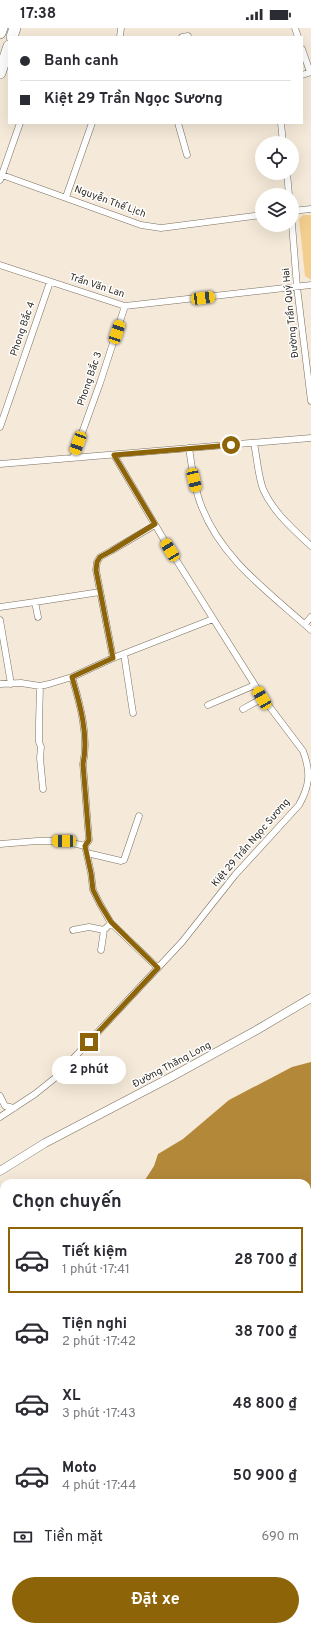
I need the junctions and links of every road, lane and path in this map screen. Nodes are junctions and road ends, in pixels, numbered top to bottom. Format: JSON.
{"nodes":[{"id":1,"x":2,"y":28,"type":"edge"},
{"id":2,"x":0,"y":33,"type":"edge"},
{"id":3,"x":8,"y":49,"type":"edge"},
{"id":4,"x":303,"y":52,"type":"edge"},
{"id":5,"x":310,"y":72,"type":"edge"},
{"id":6,"x":0,"y":73,"type":"edge"},
{"id":7,"x":20,"y":124,"type":"edge"},
{"id":8,"x":92,"y":124,"type":"edge"},
{"id":9,"x":178,"y":124,"type":"edge"},
{"id":10,"x":281,"y":124,"type":"edge"},
{"id":11,"x":282,"y":136,"type":"edge"},
{"id":12,"x":186,"y":155,"type":"dead end"},
{"id":13,"x":1,"y":178,"type":"edge"},
{"id":14,"x":66,"y":197,"type":"junction"},
{"id":15,"x":311,"y":209,"type":"edge"},
{"id":16,"x":299,"y":210,"type":"edge"},
{"id":17,"x":255,"y":216,"type":"edge"},
{"id":18,"x":293,"y":232,"type":"edge"},
{"id":19,"x":0,"y":265,"type":"edge"},
{"id":20,"x":50,"y":282,"type":"junction"},
{"id":21,"x":311,"y":285,"type":"edge"},
{"id":22,"x":297,"y":287,"type":"junction"},
{"id":23,"x":125,"y":306,"type":"junction"},
{"id":24,"x":311,"y":401,"type":"edge"},
{"id":25,"x":0,"y":427,"type":"edge"},
{"id":26,"x":311,"y":438,"type":"edge"},
{"id":27,"x":254,"y":443,"type":"junction"},
{"id":28,"x":189,"y":448,"type":"junction"},
{"id":29,"x":114,"y":455,"type":"junction"},
{"id":30,"x":73,"y":458,"type":"junction"},
{"id":31,"x":0,"y":464,"type":"edge"},
{"id":32,"x":155,"y":524,"type":"junction"},
{"id":33,"x":311,"y":546,"type":"edge"},
{"id":34,"x":100,"y":592,"type":"junction"},
{"id":35,"x":35,"y":602,"type":"junction"},
{"id":36,"x":0,"y":607,"type":"edge"},
{"id":37,"x":38,"y":617,"type":"dead end"},
{"id":38,"x":311,"y":617,"type":"edge"},
{"id":39,"x":213,"y":619,"type":"junction"},
{"id":40,"x":0,"y":620,"type":"edge"},
{"id":41,"x":304,"y":624,"type":"junction"},
{"id":42,"x":311,"y":630,"type":"edge"},
{"id":43,"x":124,"y":654,"type":"junction"},
{"id":44,"x":113,"y":658,"type":"junction"},
{"id":45,"x":72,"y":677,"type":"junction"},
{"id":46,"x":0,"y":684,"type":"edge"},
{"id":47,"x":11,"y":684,"type":"junction"},
{"id":48,"x":255,"y":685,"type":"junction"},
{"id":49,"x":40,"y":686,"type":"junction"},
{"id":50,"x":262,"y":698,"type":"junction"},
{"id":51,"x":208,"y":705,"type":"dead end"},
{"id":52,"x":243,"y":708,"type":"dead end"},
{"id":53,"x":133,"y":714,"type":"dead end"},
{"id":54,"x":43,"y":789,"type":"dead end"},
{"id":55,"x":139,"y":816,"type":"dead end"},
{"id":56,"x":0,"y":844,"type":"edge"},
{"id":57,"x":86,"y":849,"type":"junction"},
{"id":58,"x":111,"y":922,"type":"junction"},
{"id":59,"x":73,"y":930,"type":"dead end"},
{"id":60,"x":104,"y":930,"type":"junction"},
{"id":61,"x":101,"y":950,"type":"dead end"},
{"id":62,"x":158,"y":968,"type":"junction"},
{"id":63,"x":311,"y":998,"type":"edge"},
{"id":64,"x":0,"y":1096,"type":"edge"},
{"id":65,"x":14,"y":1108,"type":"junction"},
{"id":66,"x":0,"y":1117,"type":"edge"},
{"id":67,"x":0,"y":1171,"type":"edge"}],
"edges":[{"from":1,"to":2,"type":"highway"},
{"from":3,"to":6,"type":"highway"},
{"from":4,"to":5,"type":"street"},
{"from":7,"to":13,"type":"street"},
{"from":8,"to":14,"type":"street"},
{"from":9,"to":12,"type":"street"},
{"from":10,"to":11,"type":"street"},
{"from":13,"to":14,"type":"street","name":"Nguyễn Thế Lịch"},
{"from":14,"to":17,"type":"street","name":"Nguyễn Thế Lịch"},
{"from":15,"to":16,"type":"street"},
{"from":18,"to":22,"type":"street","name":"Đường Trần Quý Hai"},
{"from":19,"to":20,"type":"street","name":"Trần Văn Lan"},
{"from":20,"to":23,"type":"street","name":"Trần Văn Lan"},
{"from":20,"to":25,"type":"street","name":"Phong Bắc 4"},
{"from":21,"to":22,"type":"street","name":"Trần Văn Lan"},
{"from":22,"to":23,"type":"street","name":"Trần Văn Lan"},
{"from":22,"to":24,"type":"street","name":"Đường Trần Quý Hai"},
{"from":23,"to":30,"type":"street","name":"Phong Bắc 3"},
{"from":26,"to":27,"type":"street"},
{"from":27,"to":28,"type":"street"},
{"from":27,"to":33,"type":"street"},
{"from":28,"to":29,"type":"street"},
{"from":28,"to":41,"type":"street"},
{"from":29,"to":30,"type":"street"},
{"from":29,"to":32,"type":"street","name":"Kiệt 29 Trần Ngọc Sương"},
{"from":30,"to":31,"type":"street"},
{"from":32,"to":34,"type":"street"},
{"from":32,"to":39,"type":"street","name":"Kiệt 29 Trần Ngọc Sương"},
{"from":34,"to":35,"type":"street"},
{"from":34,"to":44,"type":"street"},
{"from":35,"to":36,"type":"street"},
{"from":35,"to":37,"type":"street"},
{"from":38,"to":41,"type":"street"},
{"from":39,"to":43,"type":"street"},
{"from":39,"to":48,"type":"street","name":"Kiệt 29 Trần Ngọc Sương"},
{"from":40,"to":47,"type":"street"},
{"from":41,"to":42,"type":"street"},
{"from":43,"to":44,"type":"street"},
{"from":43,"to":53,"type":"street"},
{"from":44,"to":45,"type":"street"},
{"from":45,"to":49,"type":"street"},
{"from":45,"to":57,"type":"street"},
{"from":46,"to":47,"type":"street"},
{"from":47,"to":49,"type":"street"},
{"from":48,"to":50,"type":"street","name":"Kiệt 29 Trần Ngọc Sương"},
{"from":48,"to":51,"type":"street"},
{"from":49,"to":54,"type":"street"},
{"from":50,"to":52,"type":"street"},
{"from":50,"to":62,"type":"street","name":"Kiệt 29 Trần Ngọc Sương"},
{"from":55,"to":57,"type":"street"},
{"from":56,"to":57,"type":"street"},
{"from":57,"to":58,"type":"street"},
{"from":58,"to":60,"type":"street"},
{"from":58,"to":62,"type":"street"},
{"from":59,"to":60,"type":"street"},
{"from":60,"to":61,"type":"street"},
{"from":62,"to":65,"type":"street","name":"Kiệt 29 Trần Ngọc Sương"},
{"from":63,"to":67,"type":"street","name":"Đường Thăng Long"},
{"from":64,"to":65,"type":"street"},
{"from":65,"to":66,"type":"street","name":"Kiệt 29 Trần Ngọc Sương"}]}
